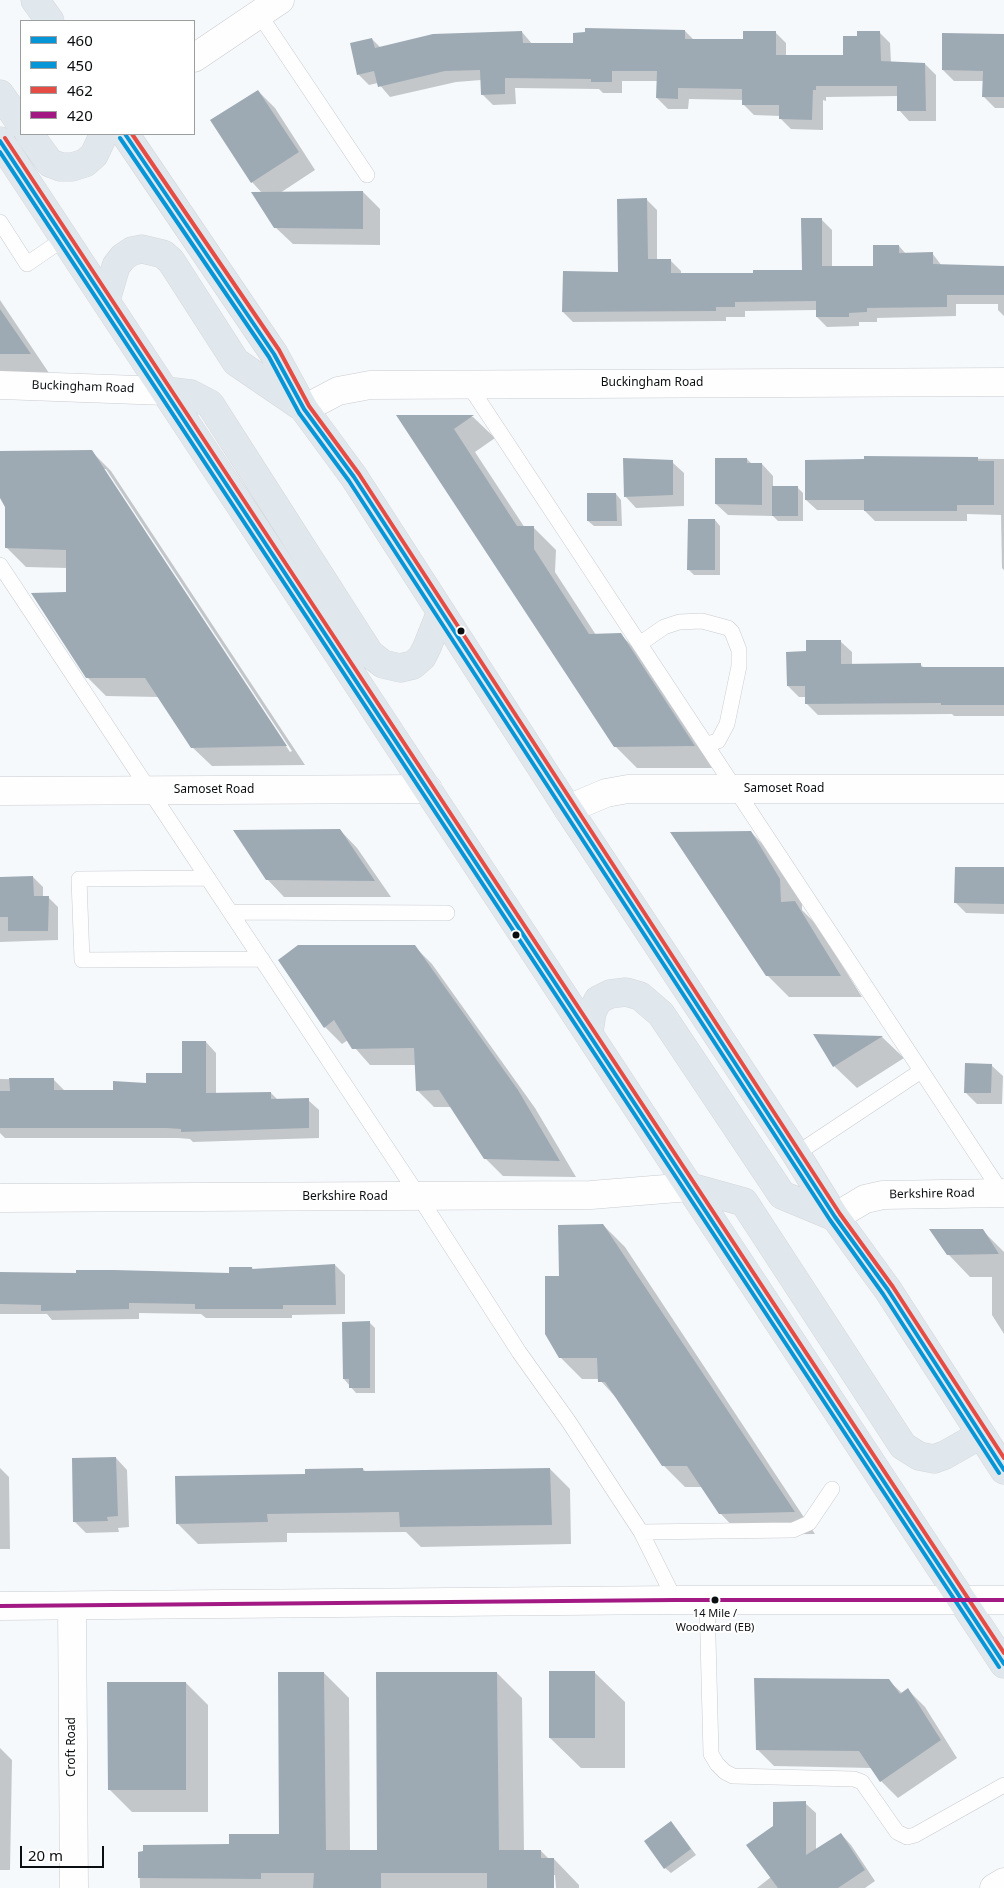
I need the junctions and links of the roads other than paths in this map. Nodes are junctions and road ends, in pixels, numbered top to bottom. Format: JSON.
{"nodes":[{"id":1,"x":36,"y":0,"type":"edge"},
{"id":2,"x":270,"y":7,"type":"edge"},
{"id":3,"x":49,"y":20,"type":"edge"},
{"id":4,"x":195,"y":57,"type":"edge"},
{"id":5,"x":0,"y":94,"type":"edge"},
{"id":6,"x":20,"y":123,"type":"edge"},
{"id":7,"x":30,"y":135,"type":"edge"},
{"id":8,"x":104,"y":135,"type":"edge"},
{"id":9,"x":126,"y":135,"type":"edge"},
{"id":10,"x":0,"y":141,"type":"edge"},
{"id":11,"x":367,"y":175,"type":"dead end"},
{"id":12,"x":0,"y":222,"type":"edge"},
{"id":13,"x":65,"y":238,"type":"junction"},
{"id":14,"x":106,"y":300,"type":"junction"},
{"id":15,"x":1004,"y":382,"type":"edge"},
{"id":16,"x":468,"y":384,"type":"junction"},
{"id":17,"x":0,"y":385,"type":"edge"},
{"id":18,"x":166,"y":391,"type":"junction"},
{"id":19,"x":304,"y":409,"type":"junction"},
{"id":20,"x":0,"y":565,"type":"edge"},
{"id":21,"x":441,"y":612,"type":"junction"},
{"id":22,"x":640,"y":643,"type":"junction"},
{"id":23,"x":706,"y":744,"type":"junction"},
{"id":24,"x":428,"y":789,"type":"junction"},
{"id":25,"x":1004,"y":789,"type":"edge"},
{"id":26,"x":737,"y":790,"type":"junction"},
{"id":27,"x":0,"y":791,"type":"edge"},
{"id":28,"x":150,"y":791,"type":"junction"},
{"id":29,"x":568,"y":809,"type":"junction"},
{"id":30,"x":208,"y":878,"type":"junction"},
{"id":31,"x":230,"y":912,"type":"junction"},
{"id":32,"x":447,"y":913,"type":"dead end"},
{"id":33,"x":262,"y":959,"type":"junction"},
{"id":34,"x":589,"y":1032,"type":"junction"},
{"id":35,"x":921,"y":1071,"type":"junction"},
{"id":36,"x":796,"y":1154,"type":"junction"},
{"id":37,"x":690,"y":1187,"type":"junction"},
{"id":38,"x":1003,"y":1194,"type":"edge"},
{"id":39,"x":418,"y":1195,"type":"junction"},
{"id":40,"x":0,"y":1198,"type":"edge"},
{"id":41,"x":835,"y":1217,"type":"junction"},
{"id":42,"x":980,"y":1435,"type":"junction"},
{"id":43,"x":1004,"y":1470,"type":"edge"},
{"id":44,"x":832,"y":1489,"type":"dead end"},
{"id":45,"x":641,"y":1532,"type":"junction"},
{"id":46,"x":675,"y":1600,"type":"junction"},
{"id":47,"x":707,"y":1600,"type":"junction"},
{"id":48,"x":960,"y":1600,"type":"junction"},
{"id":49,"x":1004,"y":1600,"type":"edge"},
{"id":50,"x":0,"y":1606,"type":"edge"},
{"id":51,"x":72,"y":1606,"type":"junction"},
{"id":52,"x":1004,"y":1664,"type":"edge"},
{"id":53,"x":1004,"y":1785,"type":"edge"},
{"id":54,"x":1004,"y":1882,"type":"edge"},
{"id":55,"x":74,"y":1888,"type":"edge"},
{"id":56,"x":994,"y":1888,"type":"edge"}],
"edges":[{"from":1,"to":3,"type":"main road"},
{"from":2,"to":4,"type":"street"},
{"from":2,"to":11,"type":"lane"},
{"from":5,"to":6,"type":"main road"},
{"from":7,"to":8,"type":"main road"},
{"from":9,"to":19,"type":"main road"},
{"from":10,"to":13,"type":"main road"},
{"from":12,"to":13,"type":"lane"},
{"from":13,"to":14,"type":"main road"},
{"from":14,"to":18,"type":"main road"},
{"from":14,"to":19,"type":"main road"},
{"from":15,"to":16,"type":"street","name":"Buckingham Road"},
{"from":16,"to":19,"type":"street","name":"Buckingham Road"},
{"from":16,"to":22,"type":"lane"},
{"from":17,"to":18,"type":"street","name":"Buckingham Road"},
{"from":18,"to":21,"type":"main road"},
{"from":18,"to":24,"type":"main road"},
{"from":19,"to":21,"type":"main road"},
{"from":20,"to":28,"type":"lane"},
{"from":21,"to":29,"type":"main road"},
{"from":22,"to":23,"type":"lane"},
{"from":22,"to":23,"type":"lane"},
{"from":23,"to":26,"type":"lane"},
{"from":24,"to":28,"type":"street","name":"Samoset Road"},
{"from":24,"to":34,"type":"main road"},
{"from":25,"to":26,"type":"street","name":"Samoset Road"},
{"from":26,"to":29,"type":"street","name":"Samoset Road"},
{"from":26,"to":35,"type":"lane"},
{"from":27,"to":28,"type":"street","name":"Samoset Road"},
{"from":28,"to":30,"type":"lane"},
{"from":29,"to":36,"type":"main road"},
{"from":30,"to":31,"type":"lane"},
{"from":30,"to":33,"type":"lane"},
{"from":31,"to":32,"type":"lane"},
{"from":31,"to":33,"type":"lane"},
{"from":33,"to":39,"type":"lane"},
{"from":34,"to":37,"type":"main road"},
{"from":34,"to":41,"type":"main road"},
{"from":35,"to":36,"type":"lane"},
{"from":35,"to":38,"type":"lane"},
{"from":36,"to":41,"type":"main road"},
{"from":37,"to":39,"type":"street","name":"Berkshire Road"},
{"from":37,"to":42,"type":"main road"},
{"from":37,"to":48,"type":"main road"},
{"from":38,"to":41,"type":"street","name":"Berkshire Road"},
{"from":39,"to":40,"type":"street","name":"Berkshire Road"},
{"from":39,"to":45,"type":"lane"},
{"from":41,"to":42,"type":"main road"},
{"from":42,"to":43,"type":"main road"},
{"from":44,"to":45,"type":"lane"},
{"from":45,"to":46,"type":"lane"},
{"from":46,"to":47,"type":"street"},
{"from":46,"to":51,"type":"street"},
{"from":47,"to":48,"type":"street"},
{"from":47,"to":53,"type":"lane"},
{"from":48,"to":49,"type":"street"},
{"from":48,"to":52,"type":"main road"},
{"from":50,"to":51,"type":"street"},
{"from":51,"to":55,"type":"street","name":"Croft Road"},
{"from":54,"to":56,"type":"street"}]}
